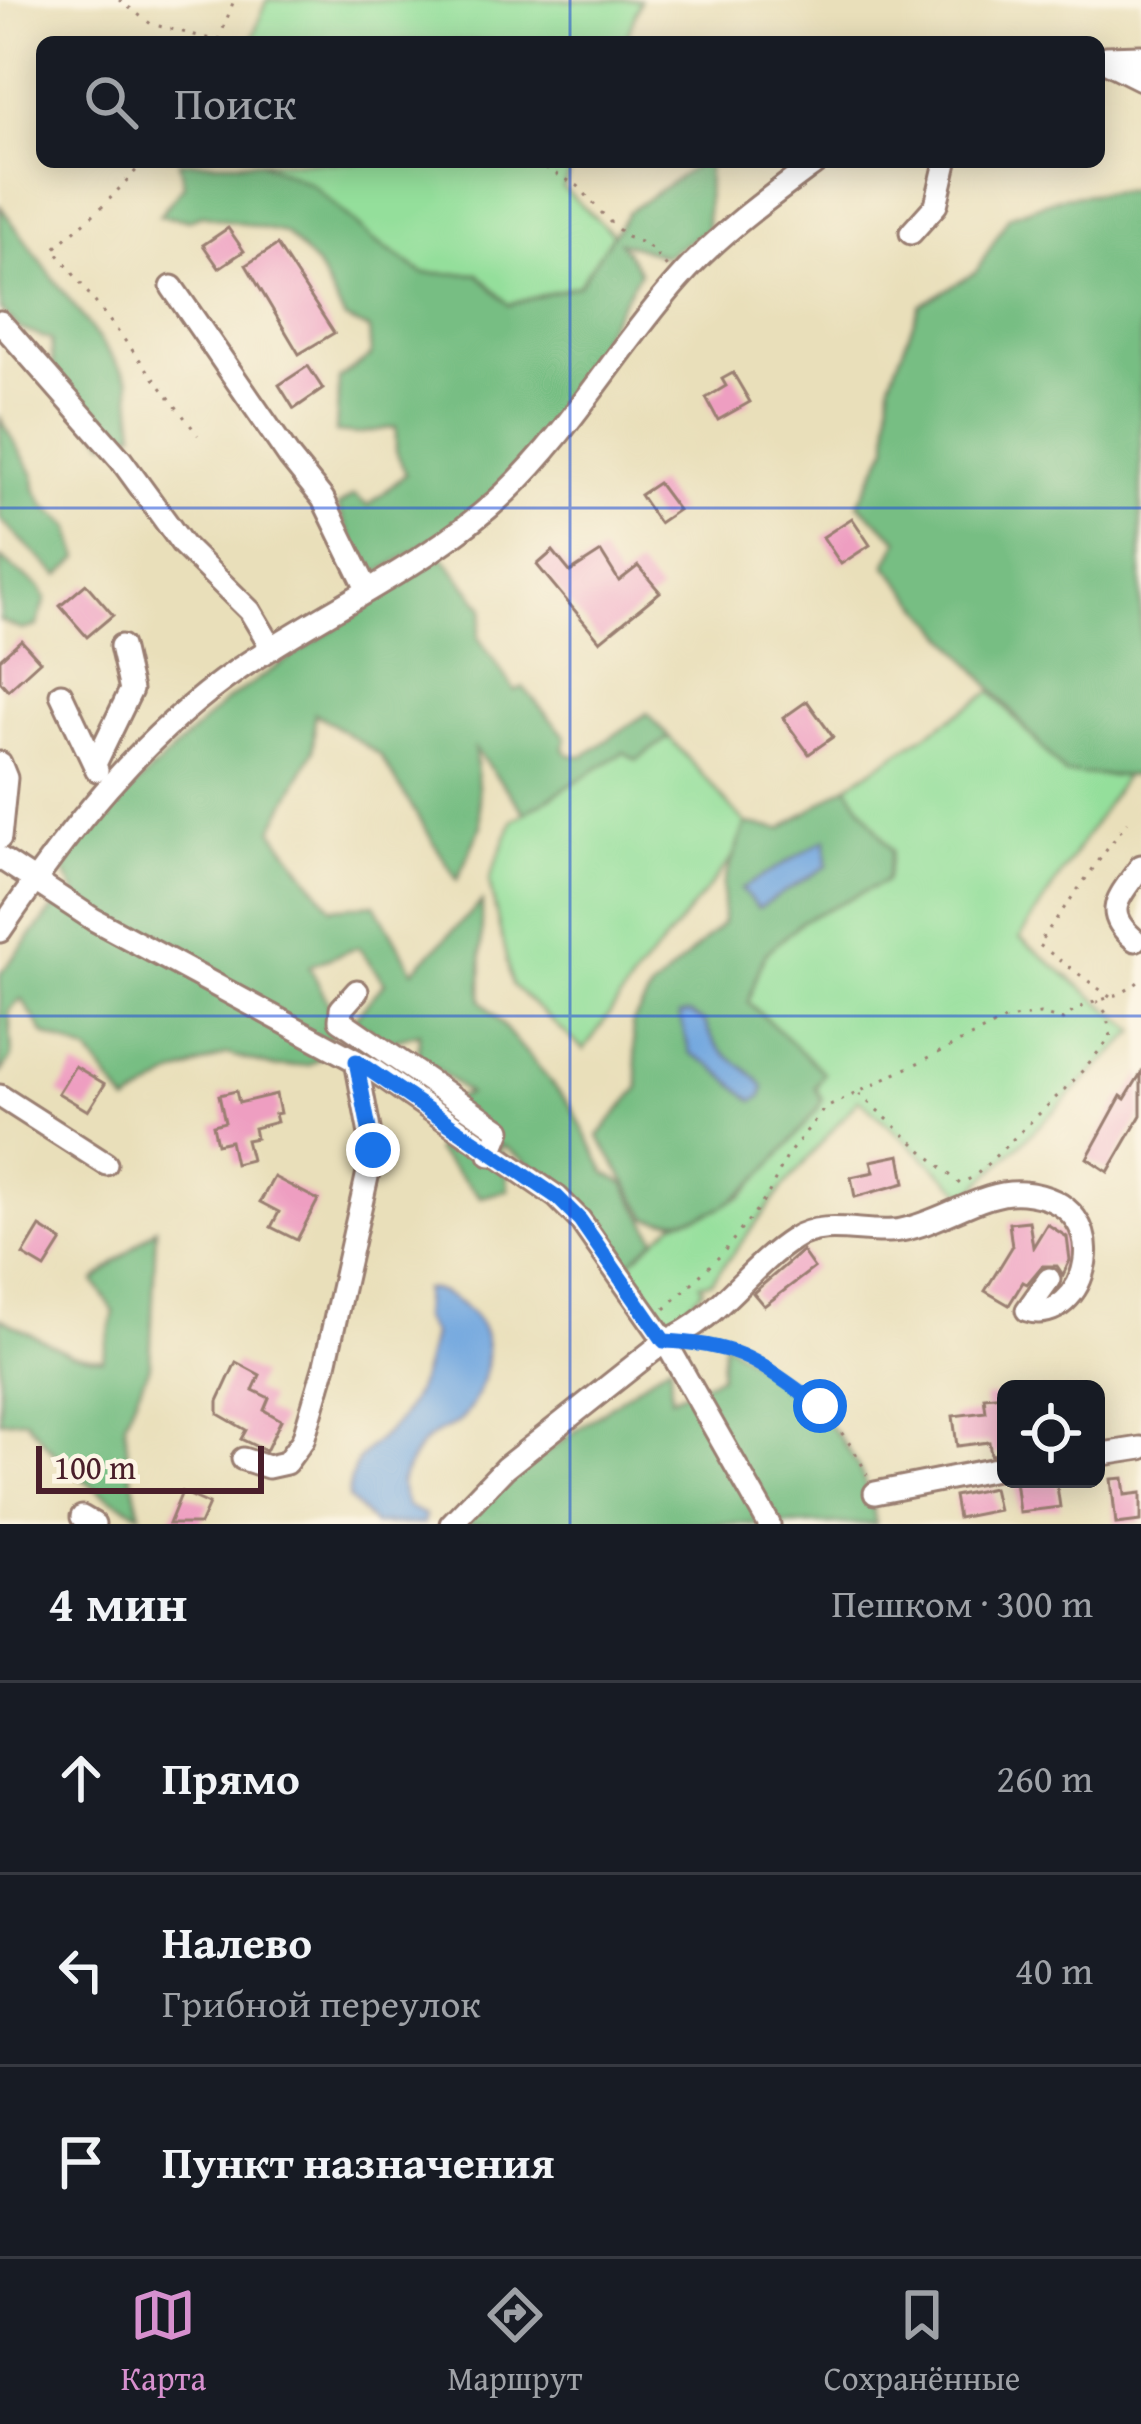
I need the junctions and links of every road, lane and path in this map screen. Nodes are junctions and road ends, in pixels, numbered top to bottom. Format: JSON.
{"nodes":[{"id":1,"x":119,"y":0,"type":"edge"},
{"id":2,"x":234,"y":0,"type":"edge"},
{"id":3,"x":197,"y":36,"type":"edge"},
{"id":4,"x":222,"y":36,"type":"edge"},
{"id":5,"x":1141,"y":56,"type":"edge"},
{"id":6,"x":1105,"y":57,"type":"edge"},
{"id":7,"x":1105,"y":60,"type":"edge"},
{"id":8,"x":1141,"y":79,"type":"edge"},
{"id":9,"x":138,"y":168,"type":"edge"},
{"id":10,"x":546,"y":168,"type":"edge"},
{"id":11,"x":810,"y":168,"type":"edge"},
{"id":12,"x":945,"y":168,"type":"edge"},
{"id":13,"x":911,"y":233,"type":"dead end"},
{"id":14,"x":679,"y":278,"type":"junction"},
{"id":15,"x":172,"y":287,"type":"dead end"},
{"id":16,"x":0,"y":322,"type":"edge"},
{"id":17,"x":198,"y":435,"type":"dead end"},
{"id":18,"x":367,"y":590,"type":"junction"},
{"id":19,"x":121,"y":646,"type":"dead end"},
{"id":20,"x":272,"y":648,"type":"junction"},
{"id":21,"x":61,"y":694,"type":"dead end"},
{"id":22,"x":0,"y":764,"type":"edge"},
{"id":23,"x":95,"y":764,"type":"junction"},
{"id":24,"x":102,"y":794,"type":"junction"},
{"id":25,"x":1127,"y":822,"type":"dead end"},
{"id":26,"x":0,"y":838,"type":"edge"},
{"id":27,"x":0,"y":858,"type":"edge"},
{"id":28,"x":1141,"y":866,"type":"edge"},
{"id":29,"x":35,"y":879,"type":"junction"},
{"id":30,"x":0,"y":931,"type":"edge"},
{"id":31,"x":1136,"y":940,"type":"dead end"},
{"id":32,"x":1141,"y":979,"type":"edge"},
{"id":33,"x":357,"y":991,"type":"dead end"},
{"id":34,"x":1111,"y":998,"type":"junction"},
{"id":35,"x":1096,"y":999,"type":"junction"},
{"id":36,"x":356,"y":1061,"type":"junction"},
{"id":37,"x":856,"y":1091,"type":"junction"},
{"id":38,"x":0,"y":1096,"type":"edge"},
{"id":39,"x":490,"y":1155,"type":"junction"},
{"id":40,"x":106,"y":1164,"type":"dead end"},
{"id":41,"x":1048,"y":1279,"type":"dead end"},
{"id":42,"x":658,"y":1333,"type":"junction"},
{"id":43,"x":1141,"y":1448,"type":"edge"},
{"id":44,"x":1105,"y":1454,"type":"edge"},
{"id":45,"x":243,"y":1459,"type":"dead end"},
{"id":46,"x":997,"y":1469,"type":"edge"},
{"id":47,"x":875,"y":1493,"type":"joint"},
{"id":48,"x":451,"y":1524,"type":"edge"},
{"id":49,"x":769,"y":1524,"type":"edge"}],
"edges":[{"from":1,"to":3,"type":"path"},
{"from":2,"to":4,"type":"path"},
{"from":5,"to":6,"type":"street"},
{"from":7,"to":8,"type":"street"},
{"from":9,"to":17,"type":"path"},
{"from":10,"to":14,"type":"path"},
{"from":11,"to":14,"type":"street"},
{"from":12,"to":13,"type":"street"},
{"from":14,"to":18,"type":"street"},
{"from":15,"to":18,"type":"street"},
{"from":16,"to":20,"type":"street"},
{"from":18,"to":20,"type":"street"},
{"from":19,"to":23,"type":"street"},
{"from":20,"to":24,"type":"street"},
{"from":21,"to":23,"type":"street"},
{"from":22,"to":26,"type":"street"},
{"from":23,"to":24,"type":"street"},
{"from":24,"to":29,"type":"street"},
{"from":25,"to":34,"type":"path"},
{"from":27,"to":29,"type":"street"},
{"from":28,"to":31,"type":"street"},
{"from":29,"to":30,"type":"street"},
{"from":29,"to":36,"type":"street"},
{"from":32,"to":34,"type":"path"},
{"from":33,"to":39,"type":"street"},
{"from":34,"to":35,"type":"path"},
{"from":35,"to":37,"type":"path"},
{"from":35,"to":37,"type":"path"},
{"from":36,"to":39,"type":"street"},
{"from":36,"to":45,"type":"street"},
{"from":37,"to":42,"type":"path"},
{"from":38,"to":40,"type":"street"},
{"from":39,"to":42,"type":"street"},
{"from":41,"to":42,"type":"street"},
{"from":42,"to":47,"type":"path"},
{"from":42,"to":48,"type":"street"},
{"from":42,"to":49,"type":"street"},
{"from":43,"to":44,"type":"street"},
{"from":46,"to":47,"type":"street"}]}
